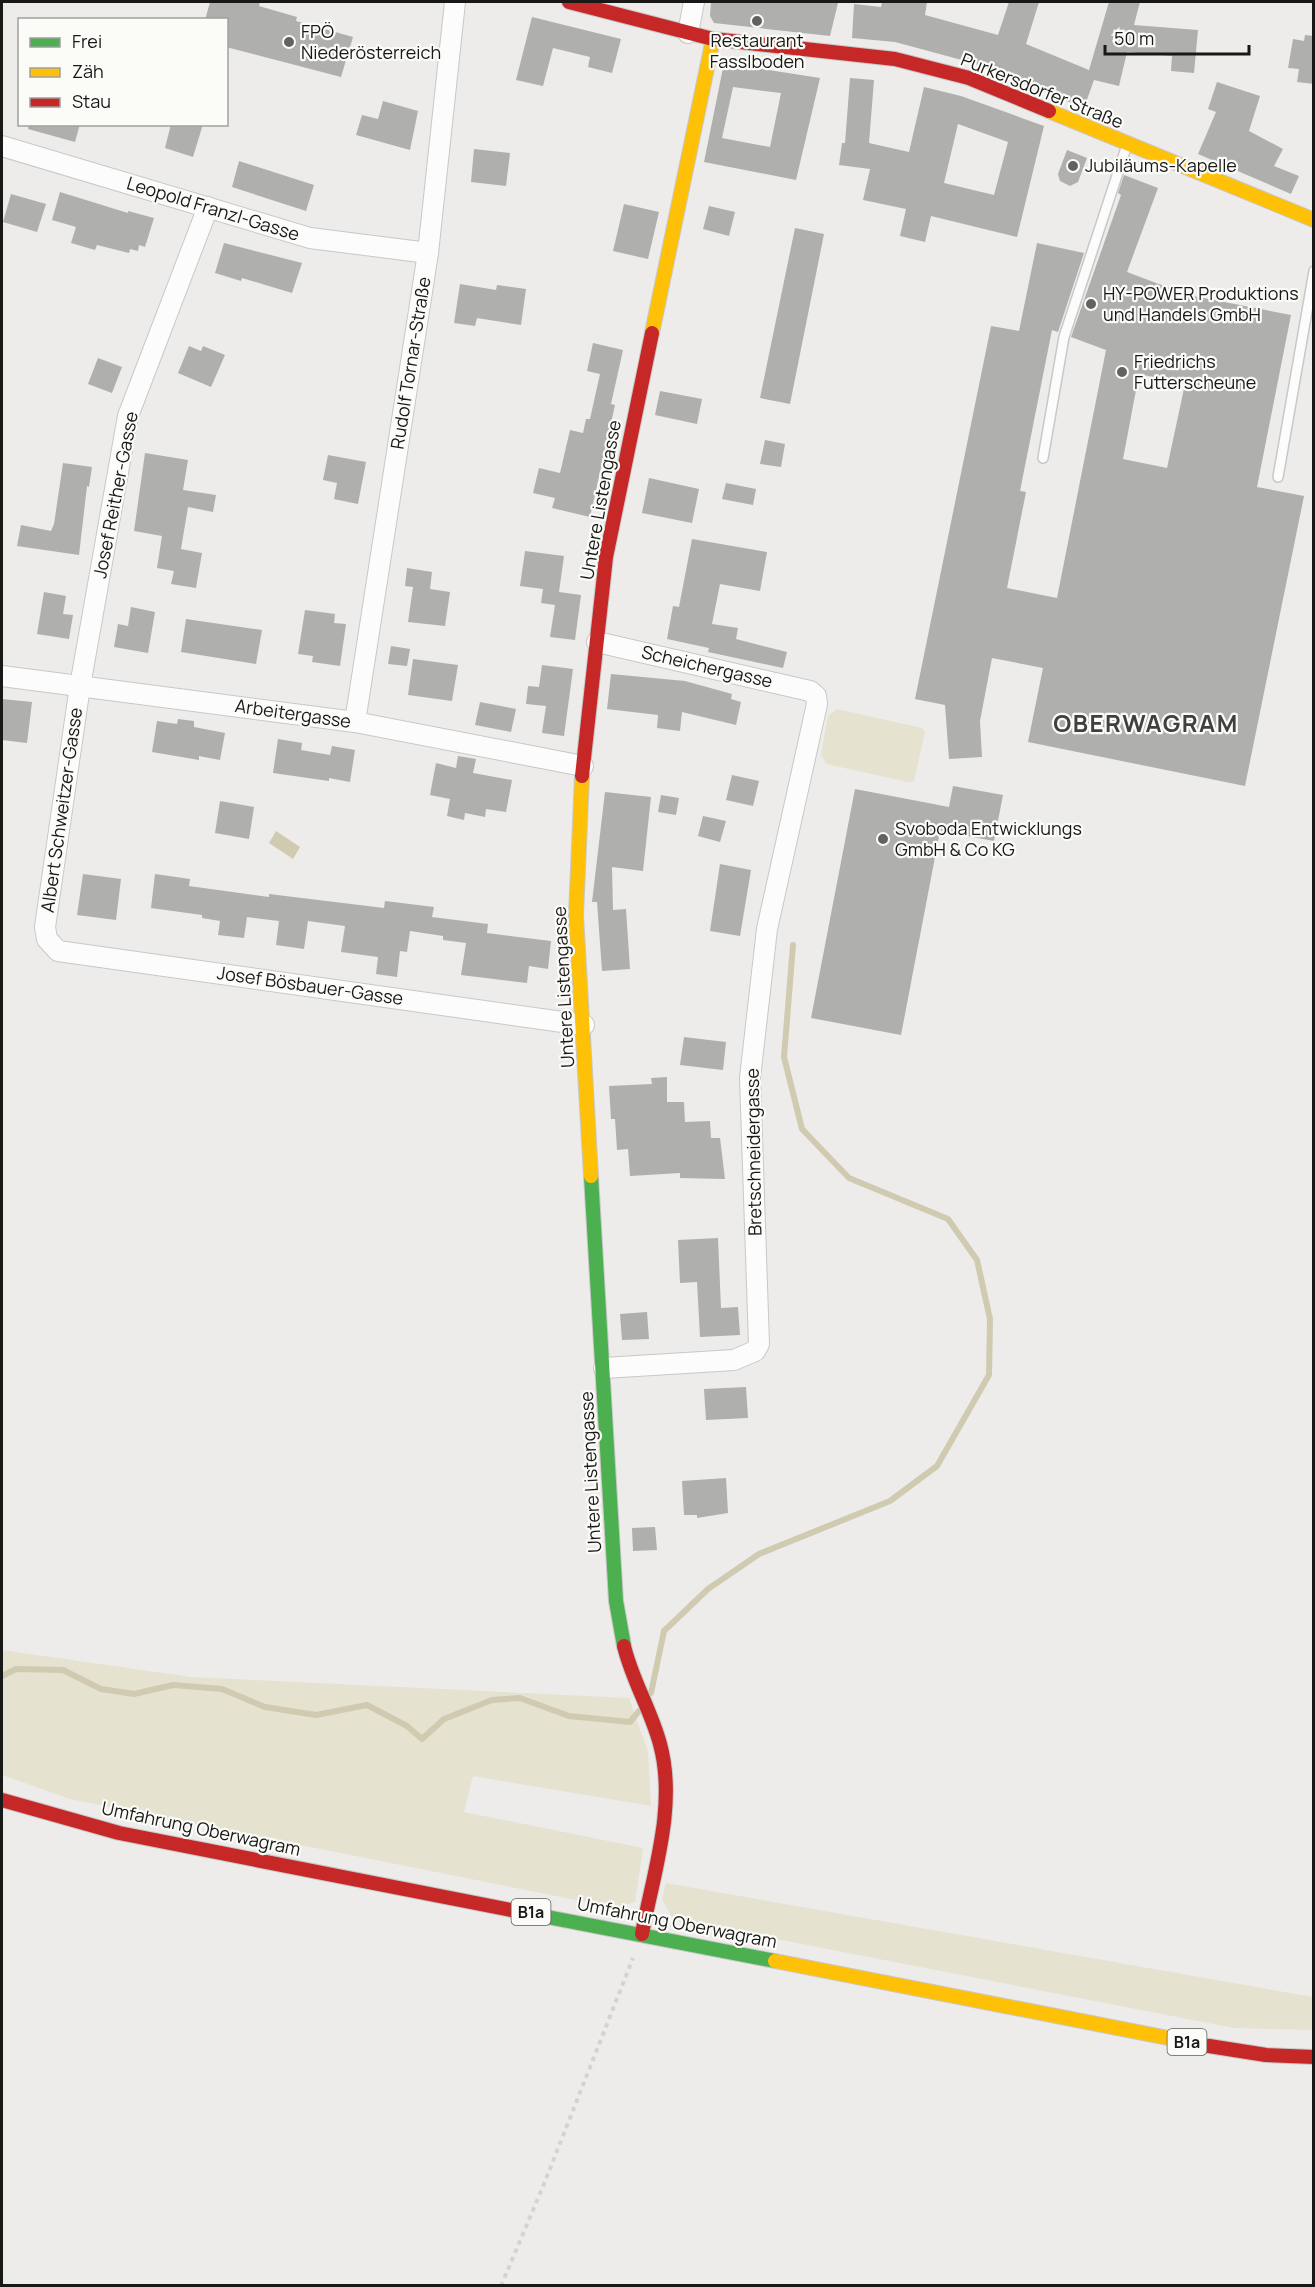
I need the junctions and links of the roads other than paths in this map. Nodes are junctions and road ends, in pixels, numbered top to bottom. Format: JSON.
{"nodes":[{"id":1,"x":455,"y":2,"type":"edge"},
{"id":2,"x":569,"y":2,"type":"edge"},
{"id":3,"x":694,"y":2,"type":"edge"},
{"id":4,"x":688,"y":33,"type":"junction"},
{"id":5,"x":713,"y":39,"type":"junction"},
{"id":6,"x":1128,"y":145,"type":"junction"},
{"id":7,"x":2,"y":146,"type":"edge"},
{"id":8,"x":208,"y":207,"type":"junction"},
{"id":9,"x":1314,"y":220,"type":"edge"},
{"id":10,"x":428,"y":253,"type":"junction"},
{"id":11,"x":1314,"y":271,"type":"edge"},
{"id":12,"x":1043,"y":458,"type":"dead end"},
{"id":13,"x":1278,"y":477,"type":"dead end"},
{"id":14,"x":597,"y":642,"type":"junction"},
{"id":15,"x":2,"y":676,"type":"edge"},
{"id":16,"x":80,"y":686,"type":"junction"},
{"id":17,"x":816,"y":696,"type":"joint"},
{"id":18,"x":355,"y":722,"type":"junction"},
{"id":19,"x":583,"y":766,"type":"junction"},
{"id":20,"x":46,"y":933,"type":"joint"},
{"id":21,"x":584,"y":1025,"type":"junction"},
{"id":22,"x":604,"y":1368,"type":"junction"},
{"id":23,"x":2,"y":1800,"type":"edge"},
{"id":24,"x":642,"y":1934,"type":"junction"},
{"id":25,"x":1314,"y":2057,"type":"edge"}],
"edges":[{"from":1,"to":10,"type":"street","name":"Rudolf Tornar-Straße"},
{"from":2,"to":4,"type":"main road","name":"Purkersdorfer Straße"},
{"from":3,"to":4,"type":"street"},
{"from":4,"to":5,"type":"main road","name":"Purkersdorfer Straße"},
{"from":5,"to":6,"type":"main road","name":"Purkersdorfer Straße"},
{"from":5,"to":14,"type":"main road","name":"Untere Listengasse"},
{"from":6,"to":9,"type":"main road","name":"Purkersdorfer Straße"},
{"from":6,"to":12,"type":"lane"},
{"from":7,"to":8,"type":"street","name":"Leopold Franzl-Gasse"},
{"from":8,"to":10,"type":"street","name":"Leopold Franzl-Gasse"},
{"from":8,"to":16,"type":"street","name":"Josef Reither-Gasse"},
{"from":10,"to":18,"type":"street","name":"Rudolf Tornar-Straße"},
{"from":11,"to":13,"type":"lane"},
{"from":14,"to":17,"type":"street","name":"Scheichergasse"},
{"from":14,"to":19,"type":"main road","name":"Untere Listengasse"},
{"from":15,"to":16,"type":"street","name":"Arbeitergasse"},
{"from":16,"to":18,"type":"street","name":"Arbeitergasse"},
{"from":16,"to":20,"type":"street","name":"Albert Schweitzer-Gasse"},
{"from":17,"to":22,"type":"street","name":"Bretschneidergasse"},
{"from":18,"to":19,"type":"street","name":"Arbeitergasse"},
{"from":19,"to":21,"type":"main road","name":"Untere Listengasse"},
{"from":20,"to":21,"type":"street","name":"Josef Bösbauer-Gasse"},
{"from":21,"to":22,"type":"main road","name":"Untere Listengasse"},
{"from":22,"to":24,"type":"main road","name":"Untere Listengasse"},
{"from":23,"to":24,"type":"main road","name":"Umfahrung Oberwagram","number":"B1a"},
{"from":24,"to":25,"type":"main road","name":"Umfahrung Oberwagram","number":"B1a"}]}
